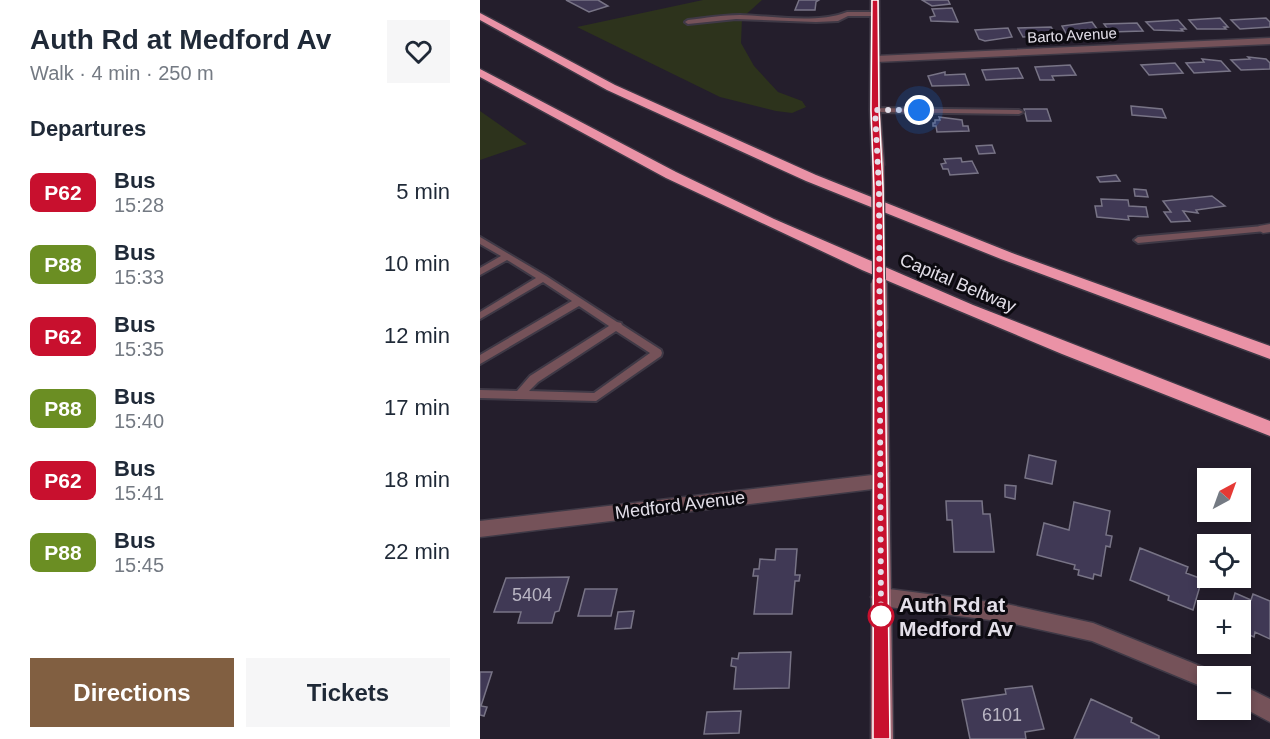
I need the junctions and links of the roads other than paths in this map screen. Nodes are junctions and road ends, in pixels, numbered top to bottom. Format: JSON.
{"nodes":[{"id":1,"x":875,"y":0,"type":"edge"},
{"id":2,"x":875,"y":14,"type":"junction"},
{"id":3,"x":480,"y":16,"type":"edge"},
{"id":4,"x":688,"y":22,"type":"dead end"},
{"id":5,"x":1270,"y":40,"type":"edge"},
{"id":6,"x":876,"y":59,"type":"junction"},
{"id":7,"x":480,"y":72,"type":"edge"},
{"id":8,"x":875,"y":110,"type":"junction"},
{"id":9,"x":1019,"y":112,"type":"dead end"},
{"id":10,"x":1266,"y":229,"type":"edge"},
{"id":11,"x":480,"y":240,"type":"edge"},
{"id":12,"x":1138,"y":240,"type":"dead end"},
{"id":13,"x":506,"y":257,"type":"junction"},
{"id":14,"x":480,"y":272,"type":"edge"},
{"id":15,"x":543,"y":278,"type":"junction"},
{"id":16,"x":578,"y":302,"type":"junction"},
{"id":17,"x":480,"y":316,"type":"edge"},
{"id":18,"x":617,"y":325,"type":"junction"},
{"id":19,"x":1270,"y":353,"type":"edge"},
{"id":20,"x":480,"y":360,"type":"edge"},
{"id":21,"x":480,"y":394,"type":"edge"},
{"id":22,"x":520,"y":395,"type":"junction"},
{"id":23,"x":1270,"y":429,"type":"edge"},
{"id":24,"x":880,"y":481,"type":"junction"},
{"id":25,"x":480,"y":529,"type":"edge"},
{"id":26,"x":881,"y":597,"type":"junction"},
{"id":27,"x":1197,"y":675,"type":"edge"},
{"id":28,"x":1251,"y":700,"type":"edge"},
{"id":29,"x":1270,"y":711,"type":"edge"},
{"id":30,"x":882,"y":739,"type":"edge"}],
"edges":[{"from":1,"to":2,"type":"main road"},
{"from":2,"to":4,"type":"lane"},
{"from":2,"to":6,"type":"main road"},
{"from":3,"to":19,"type":"highway"},
{"from":5,"to":6,"type":"street","name":"Barto Avenue"},
{"from":6,"to":8,"type":"main road"},
{"from":7,"to":23,"type":"highway","name":"Capital Beltway"},
{"from":8,"to":9,"type":"lane"},
{"from":8,"to":24,"type":"main road","bridge":true},
{"from":10,"to":12,"type":"lane"},
{"from":11,"to":13,"type":"lane"},
{"from":13,"to":14,"type":"lane"},
{"from":13,"to":15,"type":"lane"},
{"from":15,"to":16,"type":"lane"},
{"from":15,"to":17,"type":"lane"},
{"from":16,"to":18,"type":"lane"},
{"from":16,"to":20,"type":"lane"},
{"from":18,"to":22,"type":"lane"},
{"from":18,"to":22,"type":"lane"},
{"from":21,"to":22,"type":"lane"},
{"from":24,"to":25,"type":"street","name":"Medford Avenue"},
{"from":24,"to":26,"type":"main road"},
{"from":26,"to":27,"type":"street"},
{"from":26,"to":30,"type":"main road"},
{"from":28,"to":29,"type":"street"}]}
